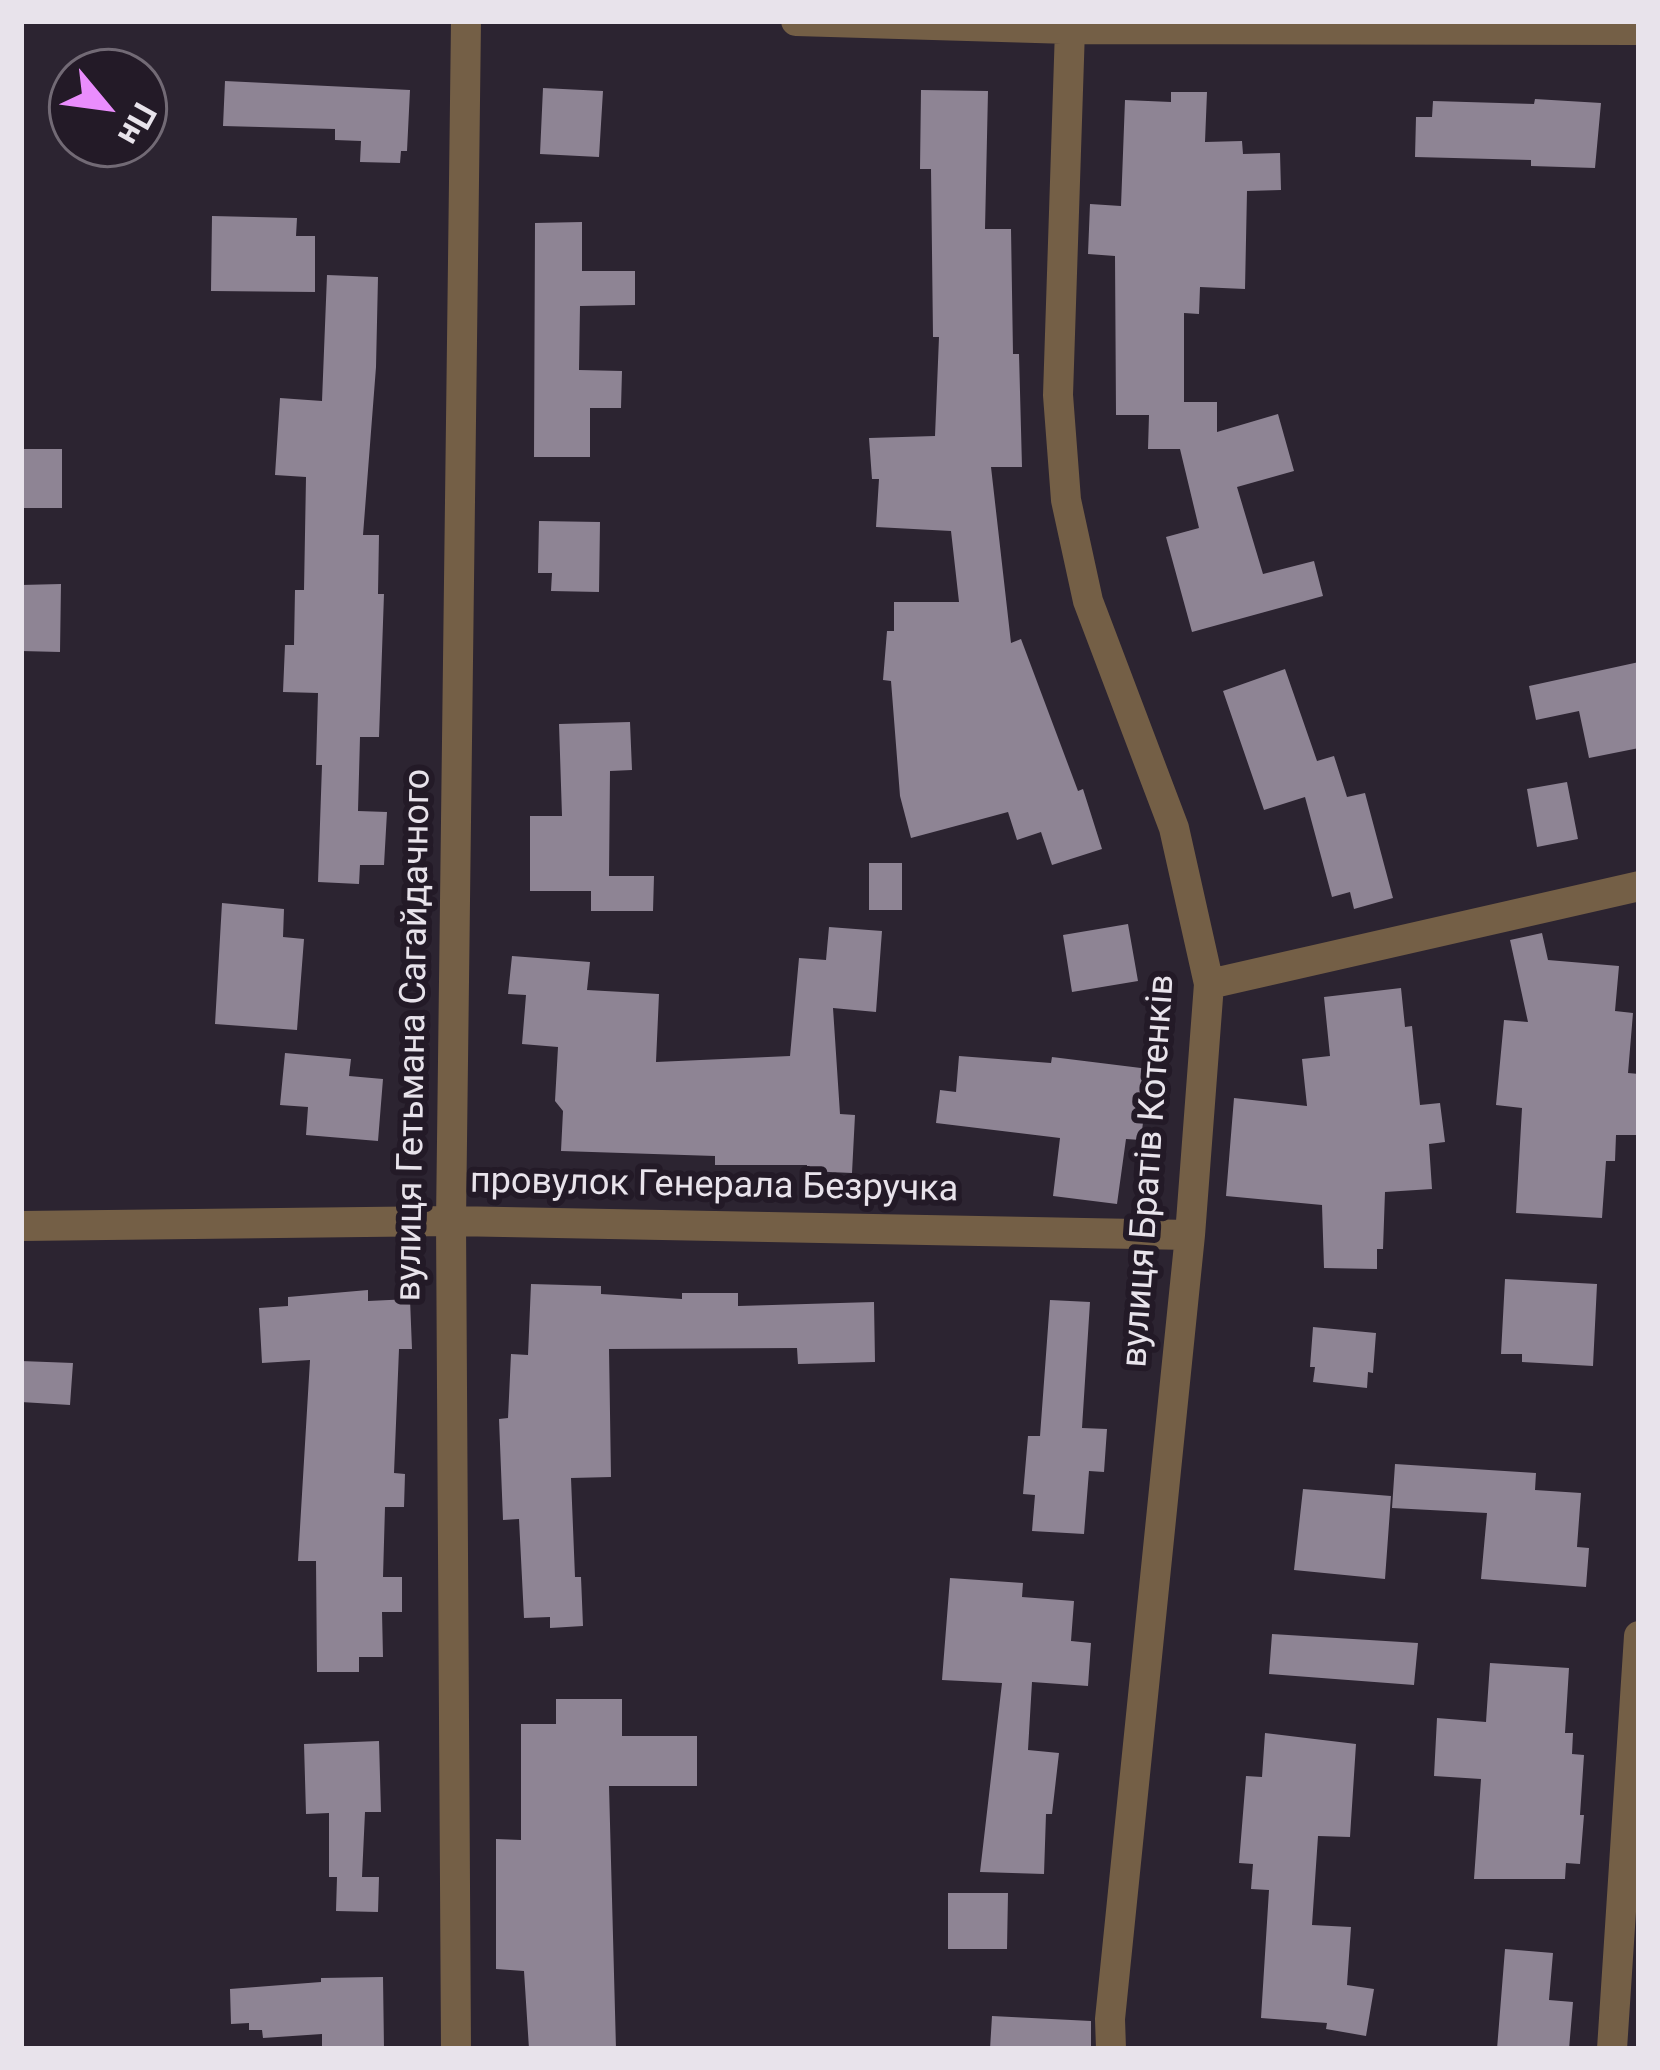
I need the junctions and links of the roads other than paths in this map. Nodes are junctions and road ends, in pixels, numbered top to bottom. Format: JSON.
{"nodes":[{"id":1,"x":466,"y":21,"type":"edge"},
{"id":2,"x":796,"y":21,"type":"edge"},
{"id":3,"x":1070,"y":29,"type":"junction"},
{"id":4,"x":1639,"y":29,"type":"edge"},
{"id":5,"x":1639,"y":886,"type":"edge"},
{"id":6,"x":1209,"y":984,"type":"junction"},
{"id":7,"x":451,"y":1221,"type":"junction"},
{"id":8,"x":21,"y":1226,"type":"edge"},
{"id":9,"x":1190,"y":1235,"type":"junction"},
{"id":10,"x":1639,"y":1636,"type":"edge"},
{"id":11,"x":455,"y":2049,"type":"edge"},
{"id":12,"x":1111,"y":2049,"type":"edge"},
{"id":13,"x":1612,"y":2049,"type":"edge"}],
"edges":[{"from":1,"to":7,"type":"street","name":"вулиця Гетьмана Сагайдачного"},
{"from":2,"to":3,"type":"street"},
{"from":3,"to":4,"type":"street"},
{"from":3,"to":6,"type":"street","name":"вулиця Братів Котенків"},
{"from":5,"to":6,"type":"street"},
{"from":6,"to":9,"type":"street","name":"вулиця Братів Котенків"},
{"from":7,"to":8,"type":"street","name":"провулок Генерала Безручка"},
{"from":7,"to":9,"type":"street","name":"провулок Генерала Безручка"},
{"from":7,"to":11,"type":"street","name":"вулиця Гетьмана Сагайдачного"},
{"from":9,"to":12,"type":"street","name":"вулиця Братів Котенків"},
{"from":10,"to":13,"type":"street"}]}
